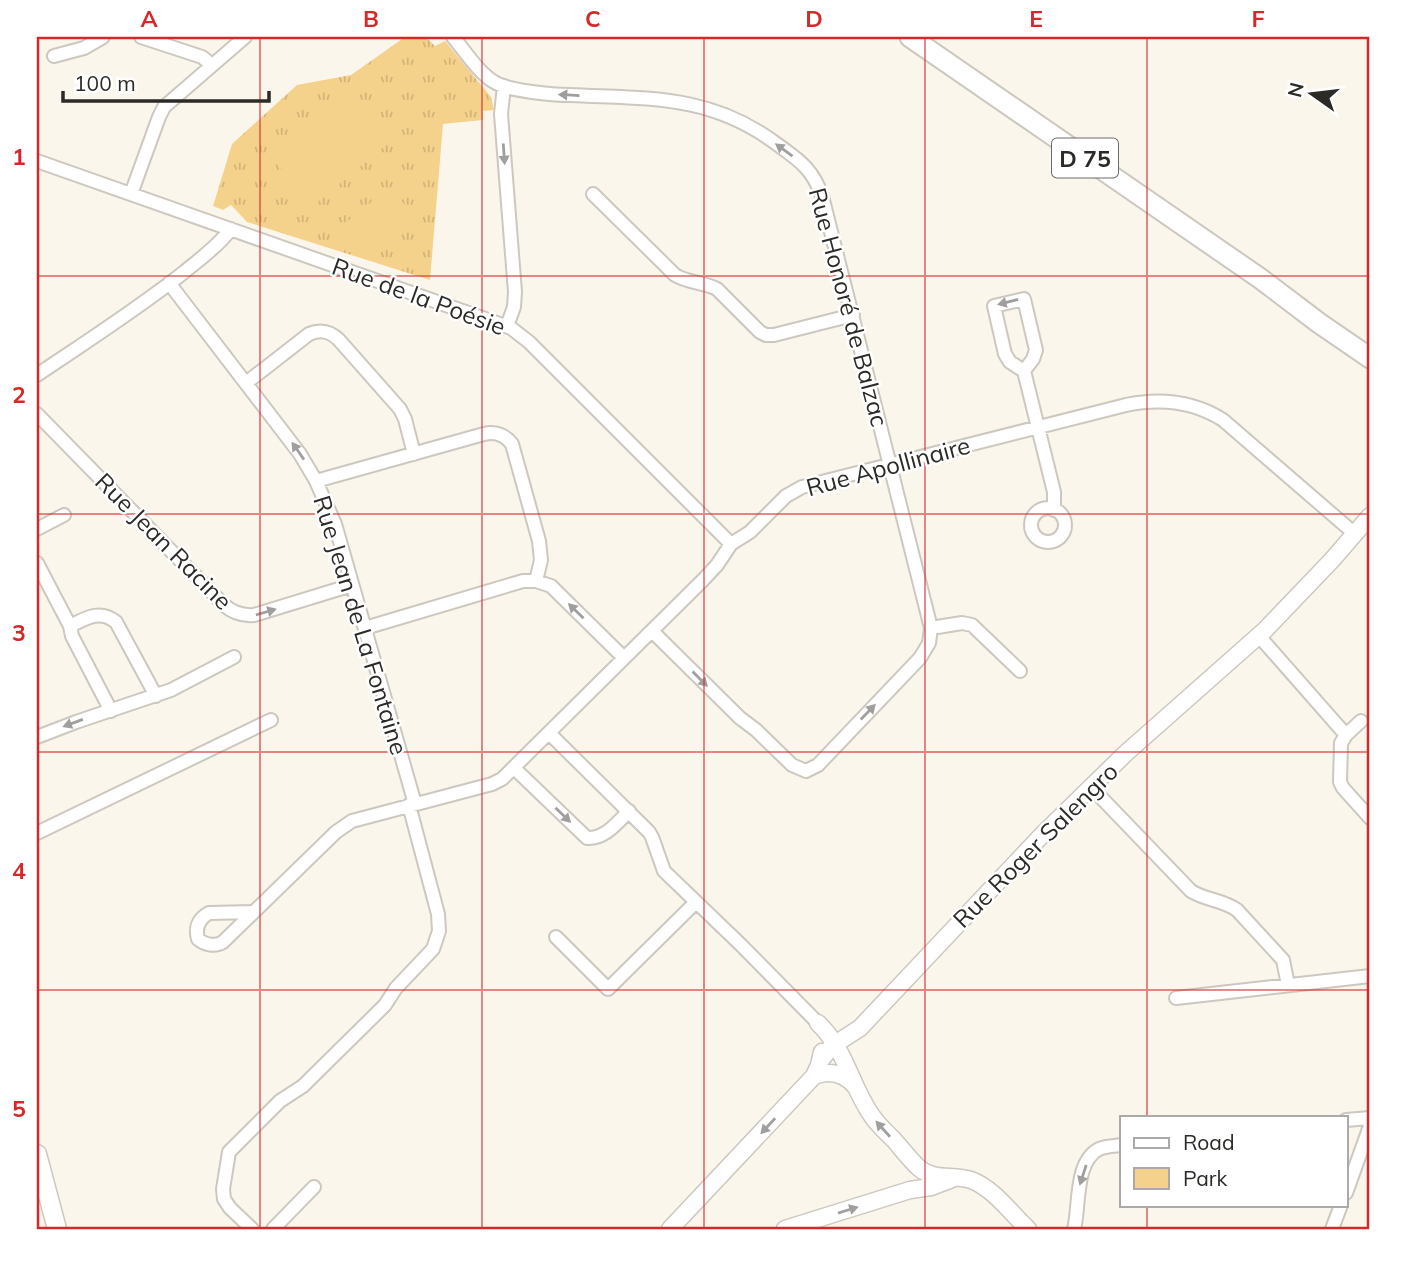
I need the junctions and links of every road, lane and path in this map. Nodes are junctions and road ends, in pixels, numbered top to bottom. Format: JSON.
{"nodes":[{"id":1,"x":103,"y":37,"type":"edge"},
{"id":2,"x":141,"y":37,"type":"edge"},
{"id":3,"x":245,"y":37,"type":"edge"},
{"id":4,"x":453,"y":37,"type":"edge"},
{"id":5,"x":909,"y":37,"type":"edge"},
{"id":6,"x":54,"y":56,"type":"dead end"},
{"id":7,"x":212,"y":65,"type":"junction"},
{"id":8,"x":504,"y":86,"type":"junction"},
{"id":9,"x":37,"y":161,"type":"edge"},
{"id":10,"x":131,"y":194,"type":"junction"},
{"id":11,"x":593,"y":194,"type":"dead end"},
{"id":12,"x":231,"y":229,"type":"junction"},
{"id":13,"x":1261,"y":279,"type":"junction"},
{"id":14,"x":169,"y":284,"type":"junction"},
{"id":15,"x":853,"y":315,"type":"junction"},
{"id":16,"x":507,"y":326,"type":"junction"},
{"id":17,"x":1370,"y":343,"type":"edge"},
{"id":18,"x":1370,"y":358,"type":"edge"},
{"id":19,"x":1024,"y":371,"type":"junction"},
{"id":20,"x":37,"y":375,"type":"edge"},
{"id":21,"x":246,"y":383,"type":"junction"},
{"id":22,"x":37,"y":414,"type":"edge"},
{"id":23,"x":1038,"y":428,"type":"junction"},
{"id":24,"x":414,"y":454,"type":"junction"},
{"id":25,"x":890,"y":464,"type":"junction"},
{"id":26,"x":316,"y":481,"type":"junction"},
{"id":27,"x":1054,"y":510,"type":"dead end"},
{"id":28,"x":64,"y":515,"type":"dead end"},
{"id":29,"x":1370,"y":516,"type":"edge"},
{"id":30,"x":37,"y":529,"type":"edge"},
{"id":31,"x":1355,"y":534,"type":"junction"},
{"id":32,"x":731,"y":544,"type":"junction"},
{"id":33,"x":37,"y":563,"type":"edge"},
{"id":34,"x":536,"y":580,"type":"junction"},
{"id":35,"x":352,"y":585,"type":"junction"},
{"id":36,"x":70,"y":626,"type":"junction"},
{"id":37,"x":365,"y":628,"type":"junction"},
{"id":38,"x":931,"y":628,"type":"junction"},
{"id":39,"x":652,"y":631,"type":"junction"},
{"id":40,"x":1259,"y":636,"type":"junction"},
{"id":41,"x":234,"y":657,"type":"dead end"},
{"id":42,"x":624,"y":658,"type":"junction"},
{"id":43,"x":1020,"y":671,"type":"dead end"},
{"id":44,"x":156,"y":696,"type":"junction"},
{"id":45,"x":111,"y":711,"type":"junction"},
{"id":46,"x":271,"y":720,"type":"dead end"},
{"id":47,"x":1361,"y":721,"type":"dead end"},
{"id":48,"x":549,"y":733,"type":"junction"},
{"id":49,"x":1346,"y":735,"type":"junction"},
{"id":50,"x":37,"y":737,"type":"edge"},
{"id":51,"x":514,"y":768,"type":"junction"},
{"id":52,"x":1091,"y":787,"type":"junction"},
{"id":53,"x":412,"y":804,"type":"junction"},
{"id":54,"x":629,"y":811,"type":"junction"},
{"id":55,"x":1370,"y":818,"type":"edge"},
{"id":56,"x":37,"y":833,"type":"edge"},
{"id":57,"x":696,"y":902,"type":"junction"},
{"id":58,"x":253,"y":912,"type":"dead end"},
{"id":59,"x":556,"y":937,"type":"dead end"},
{"id":60,"x":1370,"y":976,"type":"edge"},
{"id":61,"x":1288,"y":985,"type":"junction"},
{"id":62,"x":1176,"y":998,"type":"dead end"},
{"id":63,"x":818,"y":1023,"type":"junction"},
{"id":64,"x":835,"y":1044,"type":"junction"},
{"id":65,"x":817,"y":1069,"type":"junction"},
{"id":66,"x":855,"y":1086,"type":"junction"},
{"id":67,"x":1370,"y":1118,"type":"edge"},
{"id":68,"x":1348,"y":1120,"type":"edge"},
{"id":69,"x":1370,"y":1126,"type":"edge"},
{"id":70,"x":1120,"y":1145,"type":"edge"},
{"id":71,"x":37,"y":1154,"type":"edge"},
{"id":72,"x":918,"y":1167,"type":"junction"},
{"id":73,"x":954,"y":1178,"type":"junction"},
{"id":74,"x":1348,"y":1187,"type":"edge"},
{"id":75,"x":314,"y":1188,"type":"dead end"},
{"id":76,"x":910,"y":1190,"type":"junction"},
{"id":77,"x":37,"y":1197,"type":"edge"},
{"id":78,"x":1342,"y":1206,"type":"edge"},
{"id":79,"x":46,"y":1229,"type":"edge"},
{"id":80,"x":57,"y":1229,"type":"edge"},
{"id":81,"x":253,"y":1229,"type":"edge"},
{"id":82,"x":273,"y":1229,"type":"edge"},
{"id":83,"x":670,"y":1229,"type":"edge"},
{"id":84,"x":785,"y":1229,"type":"edge"},
{"id":85,"x":1028,"y":1229,"type":"edge"},
{"id":86,"x":1074,"y":1229,"type":"edge"},
{"id":87,"x":1332,"y":1229,"type":"edge"}],
"edges":[{"from":1,"to":6,"type":"street"},
{"from":2,"to":7,"type":"street"},
{"from":3,"to":7,"type":"street"},
{"from":4,"to":8,"type":"street","name":"Rue Honoré de Balzac"},
{"from":5,"to":13,"type":"main road","number":"D 75"},
{"from":7,"to":10,"type":"street"},
{"from":15,"to":8,"type":"street","name":"Rue Honoré de Balzac","one_way":true},
{"from":8,"to":16,"type":"street","one_way":true},
{"from":9,"to":10,"type":"street","name":"Rue de la Poésie"},
{"from":10,"to":12,"type":"street","name":"Rue de la Poésie"},
{"from":11,"to":15,"type":"street"},
{"from":12,"to":14,"type":"street"},
{"from":12,"to":16,"type":"street","name":"Rue de la Poésie"},
{"from":13,"to":17,"type":"main road","number":"D 75"},
{"from":13,"to":18,"type":"main road","number":"D 75"},
{"from":14,"to":20,"type":"street"},
{"from":14,"to":21,"type":"street","name":"Rue Jean de La Fontaine"},
{"from":15,"to":25,"type":"street","name":"Rue Honoré de Balzac"},
{"from":16,"to":32,"type":"street","name":"Rue de la Poésie"},
{"from":19,"to":19,"type":"street","one_way":true},
{"from":19,"to":23,"type":"street"},
{"from":21,"to":24,"type":"street"},
{"from":26,"to":21,"type":"street","name":"Rue Jean de La Fontaine","one_way":true},
{"from":22,"to":35,"type":"street","name":"Rue Jean Racine","one_way":true},
{"from":23,"to":25,"type":"street","name":"Rue Apollinaire"},
{"from":23,"to":27,"type":"street"},
{"from":23,"to":31,"type":"street","name":"Rue Apollinaire"},
{"from":24,"to":26,"type":"street"},
{"from":24,"to":34,"type":"street"},
{"from":25,"to":32,"type":"street","name":"Rue Apollinaire"},
{"from":25,"to":38,"type":"street","name":"Rue Honoré de Balzac"},
{"from":26,"to":35,"type":"street","name":"Rue Jean de La Fontaine"},
{"from":28,"to":30,"type":"street"},
{"from":29,"to":31,"type":"street","name":"Rue Roger Salengro"},
{"from":31,"to":40,"type":"street","name":"Rue Roger Salengro"},
{"from":32,"to":39,"type":"street","name":"Rue Apollinaire"},
{"from":33,"to":36,"type":"street"},
{"from":34,"to":37,"type":"street"},
{"from":42,"to":34,"type":"street","one_way":true},
{"from":35,"to":37,"type":"street","name":"Rue Jean de La Fontaine"},
{"from":36,"to":44,"type":"street"},
{"from":36,"to":45,"type":"street"},
{"from":37,"to":53,"type":"street","name":"Rue Jean de La Fontaine"},
{"from":39,"to":38,"type":"street","one_way":true},
{"from":38,"to":43,"type":"street"},
{"from":39,"to":42,"type":"street","name":"Rue Apollinaire"},
{"from":40,"to":49,"type":"street"},
{"from":40,"to":52,"type":"street","name":"Rue Roger Salengro"},
{"from":41,"to":44,"type":"street"},
{"from":42,"to":48,"type":"street","name":"Rue Apollinaire"},
{"from":44,"to":45,"type":"street"},
{"from":45,"to":50,"type":"street","one_way":true},
{"from":46,"to":56,"type":"street"},
{"from":47,"to":49,"type":"street"},
{"from":48,"to":51,"type":"street","name":"Rue Apollinaire"},
{"from":48,"to":54,"type":"street"},
{"from":49,"to":55,"type":"street"},
{"from":51,"to":53,"type":"street","name":"Rue Apollinaire"},
{"from":51,"to":54,"type":"street","one_way":true},
{"from":52,"to":61,"type":"street"},
{"from":52,"to":64,"type":"street","name":"Rue Roger Salengro"},
{"from":53,"to":58,"type":"street","name":"Rue Apollinaire"},
{"from":53,"to":81,"type":"street","name":"Rue Jean de La Fontaine"},
{"from":54,"to":57,"type":"street"},
{"from":57,"to":59,"type":"street"},
{"from":57,"to":63,"type":"street"},
{"from":60,"to":61,"type":"street"},
{"from":61,"to":62,"type":"street"},
{"from":63,"to":64,"type":"street"},
{"from":63,"to":65,"type":"street"},
{"from":64,"to":65,"type":"street","name":"Rue Roger Salengro"},
{"from":64,"to":66,"type":"street"},
{"from":65,"to":66,"type":"street"},
{"from":65,"to":83,"type":"street","one_way":true},
{"from":72,"to":66,"type":"street","one_way":true},
{"from":67,"to":68,"type":"street"},
{"from":69,"to":74,"type":"street"},
{"from":70,"to":86,"type":"street","one_way":true},
{"from":71,"to":80,"type":"main road"},
{"from":72,"to":73,"type":"street"},
{"from":72,"to":76,"type":"street"},
{"from":73,"to":76,"type":"street"},
{"from":73,"to":85,"type":"street"},
{"from":75,"to":82,"type":"street"},
{"from":84,"to":76,"type":"street","one_way":true},
{"from":77,"to":79,"type":"main road"},
{"from":78,"to":87,"type":"street"}]}
